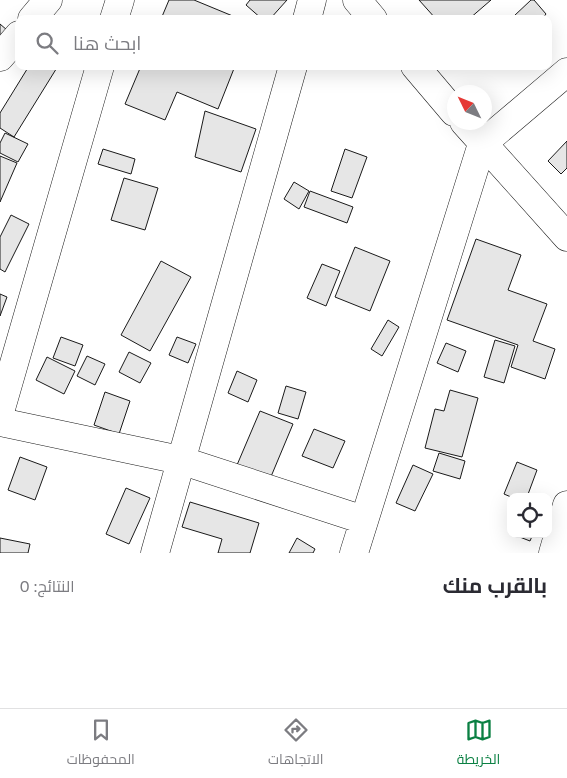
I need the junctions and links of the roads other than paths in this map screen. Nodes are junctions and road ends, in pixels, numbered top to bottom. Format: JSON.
{"nodes":[{"id":1,"x":48,"y":0,"type":"edge"},
{"id":2,"x":120,"y":0,"type":"edge"},
{"id":3,"x":312,"y":0,"type":"edge"},
{"id":4,"x":357,"y":0,"type":"edge"},
{"id":5,"x":35,"y":15,"type":"edge"},
{"id":6,"x":115,"y":15,"type":"edge"},
{"id":7,"x":308,"y":15,"type":"edge"},
{"id":8,"x":370,"y":15,"type":"edge"},
{"id":9,"x":15,"y":40,"type":"edge"},
{"id":10,"x":0,"y":57,"type":"edge"},
{"id":11,"x":99,"y":70,"type":"edge"},
{"id":12,"x":292,"y":70,"type":"edge"},
{"id":13,"x":417,"y":70,"type":"edge"},
{"id":14,"x":567,"y":72,"type":"edge"},
{"id":15,"x":447,"y":104,"type":"edge"},
{"id":16,"x":471,"y":130,"type":"edge"},
{"id":17,"x":482,"y":144,"type":"junction"},
{"id":18,"x":567,"y":237,"type":"edge"},
{"id":19,"x":0,"y":412,"type":"edge"},
{"id":20,"x":0,"y":422,"type":"edge"},
{"id":21,"x":180,"y":460,"type":"junction"},
{"id":22,"x":567,"y":505,"type":"edge"},
{"id":23,"x":364,"y":520,"type":"junction"},
{"id":24,"x":154,"y":553,"type":"edge"},
{"id":25,"x":354,"y":553,"type":"edge"},
{"id":26,"x":553,"y":553,"type":"edge"}],
"edges":[{"from":1,"to":5,"type":"street"},
{"from":2,"to":6,"type":"street"},
{"from":3,"to":7,"type":"street"},
{"from":4,"to":8,"type":"street"},
{"from":9,"to":10,"type":"street"},
{"from":11,"to":19,"type":"street"},
{"from":12,"to":21,"type":"street"},
{"from":13,"to":15,"type":"street"},
{"from":14,"to":17,"type":"street"},
{"from":16,"to":17,"type":"street"},
{"from":17,"to":18,"type":"street"},
{"from":17,"to":23,"type":"street"},
{"from":20,"to":21,"type":"street"},
{"from":21,"to":23,"type":"street"},
{"from":21,"to":24,"type":"street"},
{"from":22,"to":26,"type":"street"},
{"from":23,"to":25,"type":"street"}]}
